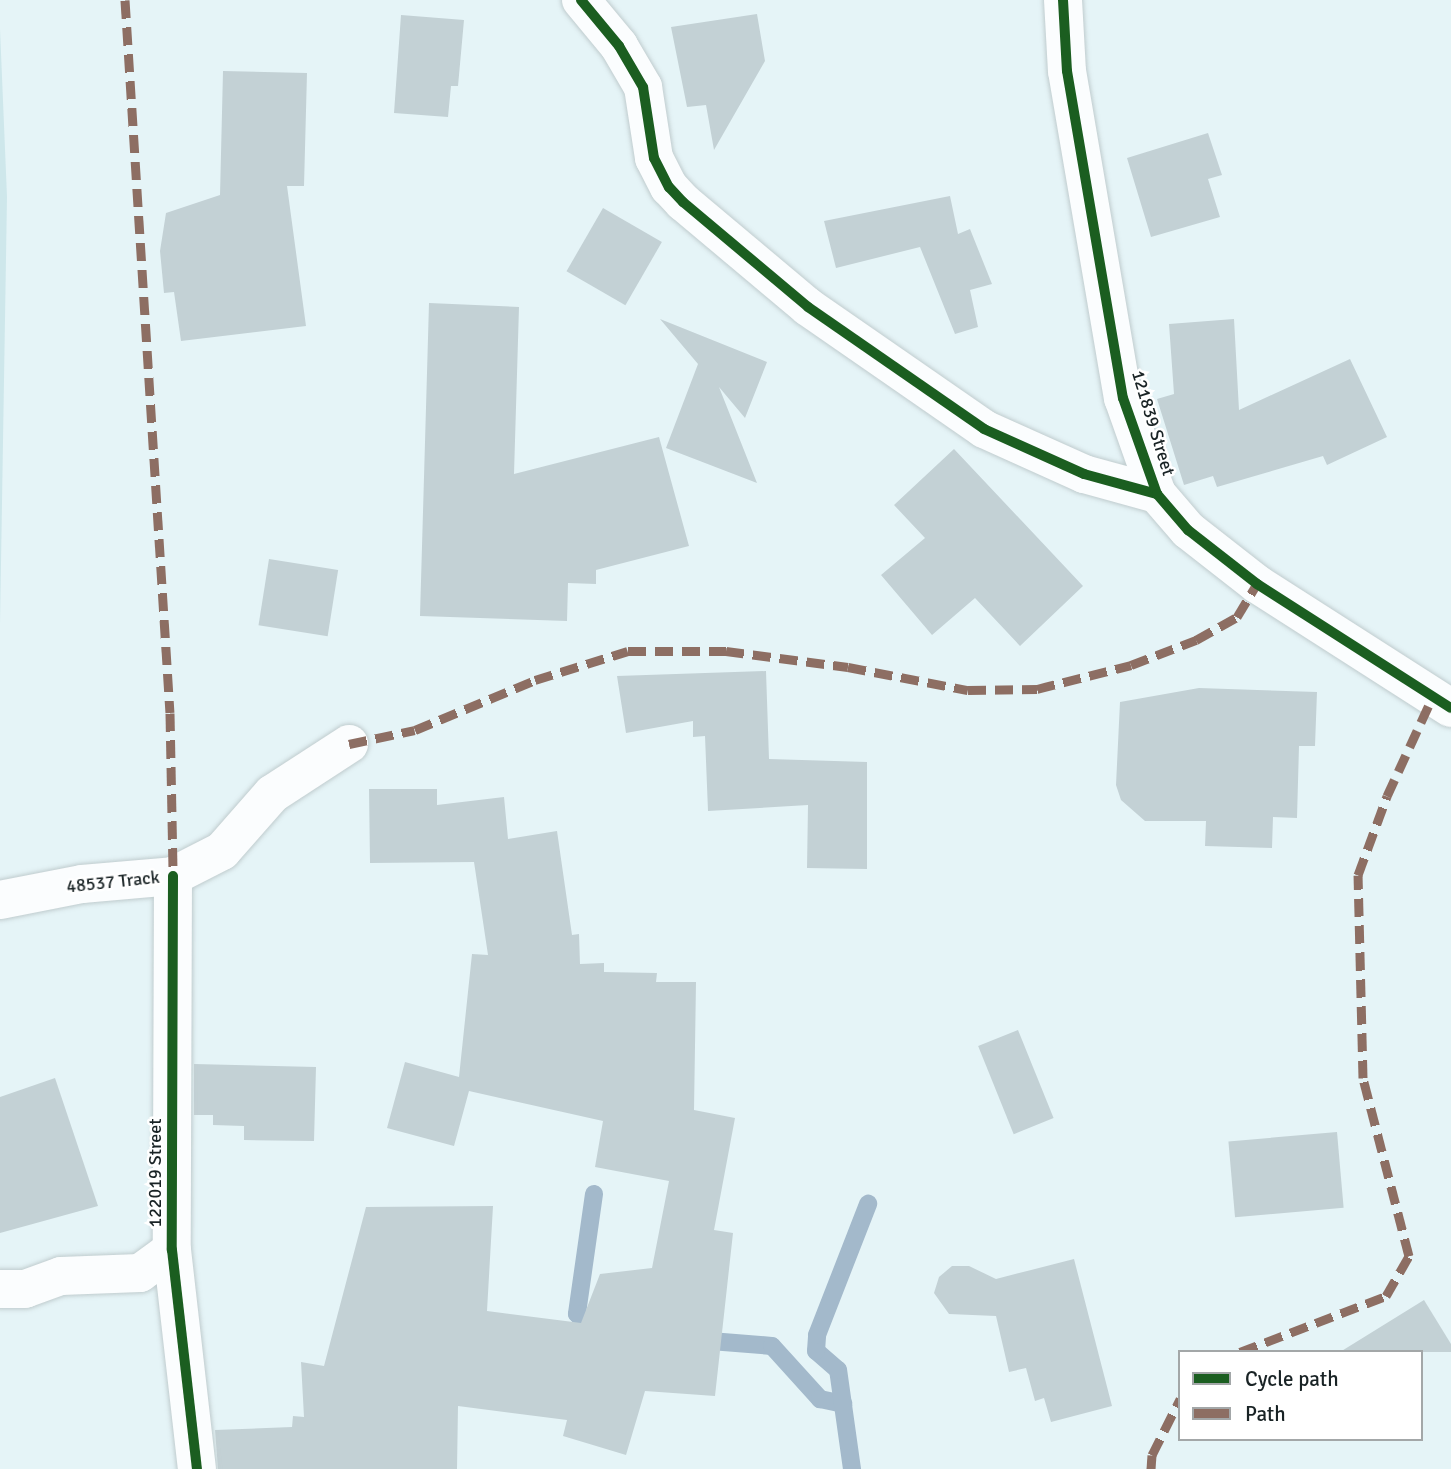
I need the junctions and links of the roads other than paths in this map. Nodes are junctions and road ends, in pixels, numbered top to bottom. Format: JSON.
{"nodes":[{"id":1,"x":581,"y":0,"type":"edge"},
{"id":2,"x":1063,"y":0,"type":"edge"},
{"id":3,"x":1157,"y":494,"type":"junction"},
{"id":4,"x":1451,"y":708,"type":"edge"},
{"id":5,"x":349,"y":744,"type":"dead end"},
{"id":6,"x":173,"y":876,"type":"junction"},
{"id":7,"x":0,"y":901,"type":"edge"},
{"id":8,"x":172,"y":1250,"type":"junction"},
{"id":9,"x":0,"y":1289,"type":"edge"},
{"id":10,"x":197,"y":1469,"type":"edge"}],
"edges":[{"from":1,"to":3,"type":"street"},
{"from":2,"to":3,"type":"street","name":"121839 Street"},
{"from":3,"to":4,"type":"street","name":"121839 Street"},
{"from":5,"to":6,"type":"street","name":"48537 Track"},
{"from":6,"to":7,"type":"street","name":"48537 Track"},
{"from":6,"to":8,"type":"street","name":"122019 Street"},
{"from":8,"to":9,"type":"street"},
{"from":8,"to":10,"type":"street","name":"122019 Street"}]}
